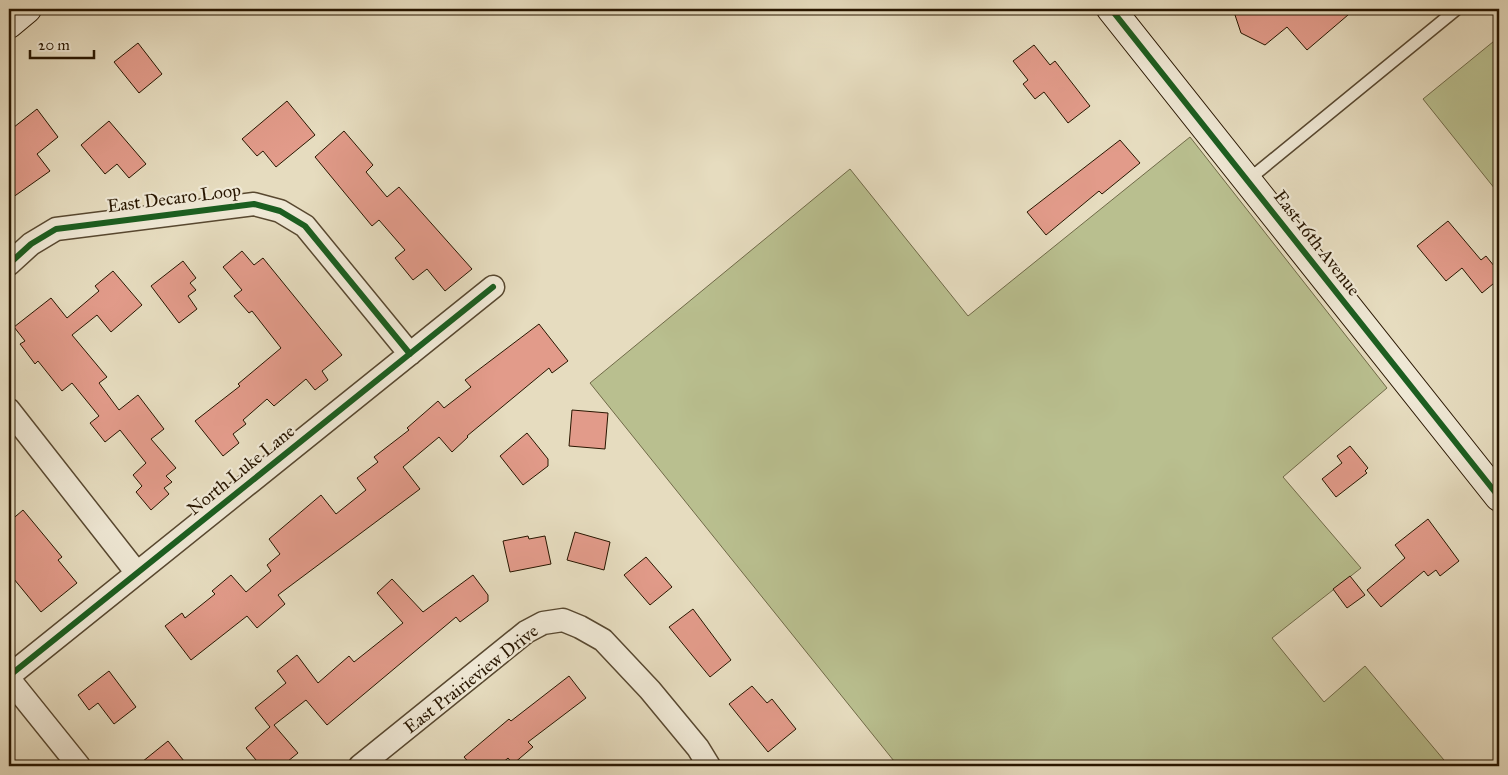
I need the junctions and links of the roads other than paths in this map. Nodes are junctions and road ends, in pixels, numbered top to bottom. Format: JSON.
{"nodes":[{"id":1,"x":27,"y":9,"type":"edge"},
{"id":2,"x":1111,"y":9,"type":"edge"},
{"id":3,"x":1457,"y":9,"type":"edge"},
{"id":4,"x":9,"y":24,"type":"edge"},
{"id":5,"x":1248,"y":180,"type":"junction"},
{"id":6,"x":9,"y":264,"type":"edge"},
{"id":7,"x":493,"y":287,"type":"dead end"},
{"id":8,"x":410,"y":354,"type":"junction"},
{"id":9,"x":9,"y":410,"type":"edge"},
{"id":10,"x":1499,"y":497,"type":"edge"},
{"id":11,"x":137,"y":573,"type":"junction"},
{"id":12,"x":9,"y":678,"type":"edge"},
{"id":13,"x":80,"y":766,"type":"edge"},
{"id":14,"x":360,"y":766,"type":"edge"},
{"id":15,"x":709,"y":766,"type":"edge"}],
"edges":[{"from":1,"to":4,"type":"street"},
{"from":2,"to":5,"type":"street","name":"East 16th Avenue"},
{"from":3,"to":5,"type":"lane"},
{"from":5,"to":10,"type":"street","name":"East 16th Avenue"},
{"from":6,"to":8,"type":"street","name":"East Decaro Loop"},
{"from":7,"to":8,"type":"street","name":"North Luke Lane"},
{"from":8,"to":11,"type":"street","name":"North Luke Lane"},
{"from":9,"to":11,"type":"street"},
{"from":11,"to":12,"type":"street","name":"North Luke Lane"},
{"from":12,"to":13,"type":"street"},
{"from":14,"to":15,"type":"street","name":"East Prairieview Drive"}]}
